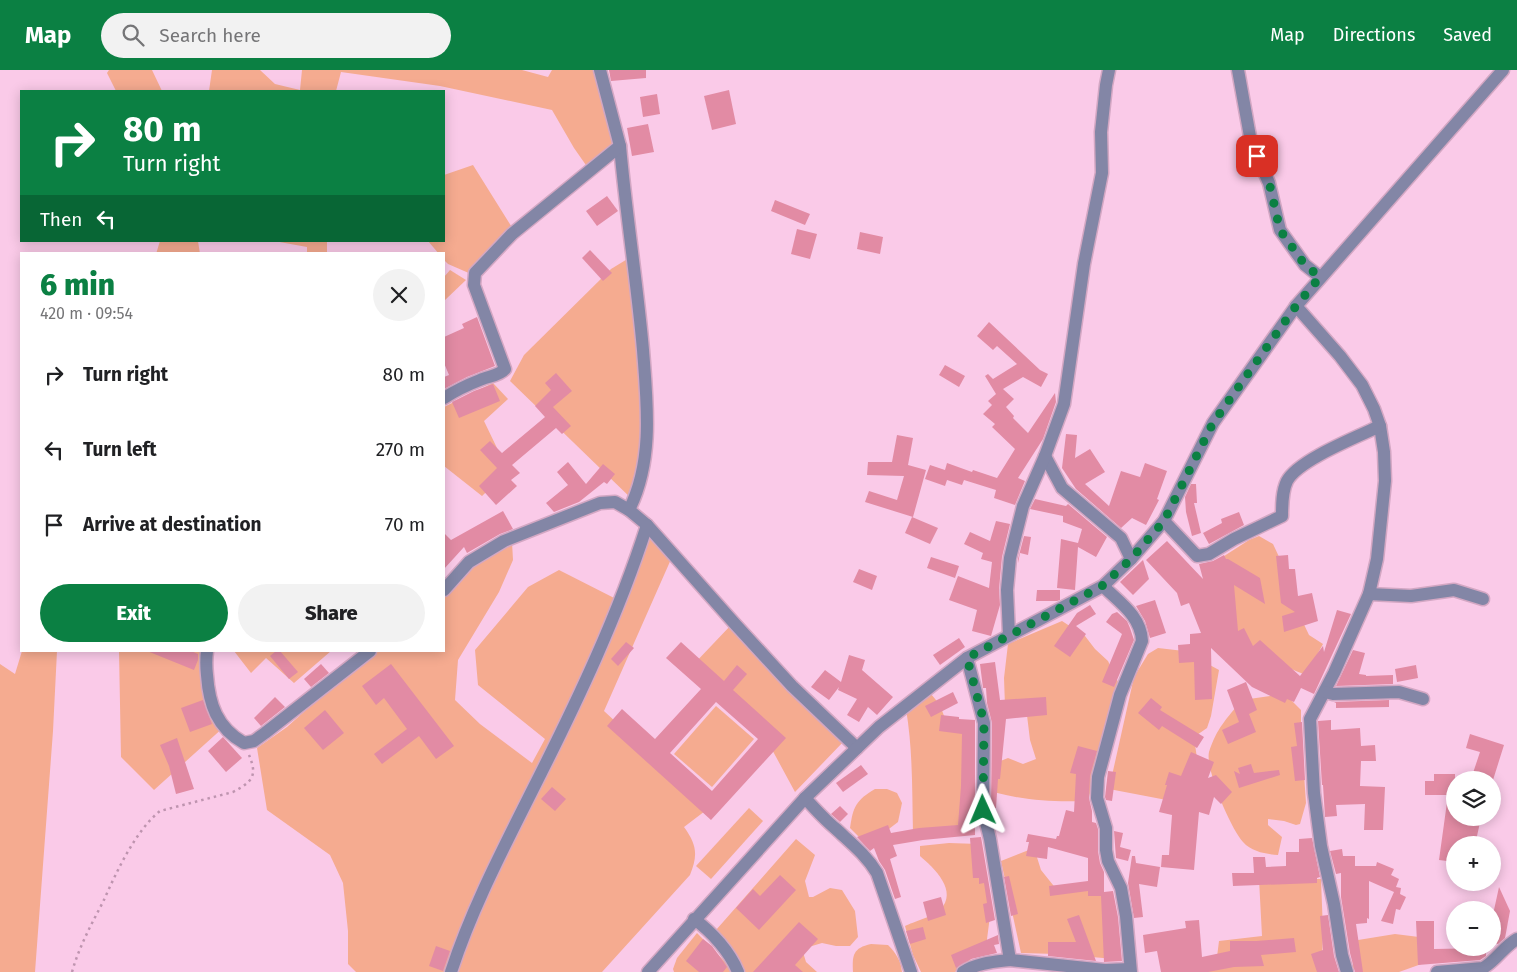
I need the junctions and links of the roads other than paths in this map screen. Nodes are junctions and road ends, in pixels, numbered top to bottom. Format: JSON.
{"nodes":[{"id":1,"x":600,"y":70,"type":"edge"},
{"id":2,"x":1109,"y":70,"type":"edge"},
{"id":3,"x":1238,"y":70,"type":"edge"},
{"id":4,"x":1503,"y":70,"type":"edge"},
{"id":5,"x":620,"y":146,"type":"junction"},
{"id":6,"x":1320,"y":277,"type":"junction"},
{"id":7,"x":1296,"y":306,"type":"junction"},
{"id":8,"x":445,"y":397,"type":"edge"},
{"id":9,"x":1380,"y":426,"type":"junction"},
{"id":10,"x":1045,"y":456,"type":"junction"},
{"id":11,"x":630,"y":510,"type":"junction"},
{"id":12,"x":1164,"y":521,"type":"junction"},
{"id":13,"x":646,"y":525,"type":"junction"},
{"id":14,"x":1131,"y":559,"type":"junction"},
{"id":15,"x":1102,"y":586,"type":"junction"},
{"id":16,"x":445,"y":589,"type":"edge"},
{"id":17,"x":1369,"y":594,"type":"junction"},
{"id":18,"x":1483,"y":598,"type":"dead end"},
{"id":19,"x":1010,"y":635,"type":"junction"},
{"id":20,"x":207,"y":652,"type":"edge"},
{"id":21,"x":369,"y":652,"type":"edge"},
{"id":22,"x":967,"y":658,"type":"junction"},
{"id":23,"x":1324,"y":692,"type":"junction"},
{"id":24,"x":1423,"y":699,"type":"dead end"},
{"id":25,"x":857,"y":748,"type":"junction"},
{"id":26,"x":805,"y":798,"type":"junction"},
{"id":27,"x":694,"y":920,"type":"junction"},
{"id":28,"x":1517,"y":939,"type":"edge"},
{"id":29,"x":1010,"y":960,"type":"junction"},
{"id":30,"x":1131,"y":970,"type":"edge"},
{"id":31,"x":451,"y":972,"type":"edge"},
{"id":32,"x":648,"y":972,"type":"edge"},
{"id":33,"x":738,"y":972,"type":"edge"},
{"id":34,"x":911,"y":972,"type":"edge"},
{"id":35,"x":963,"y":972,"type":"edge"},
{"id":36,"x":1348,"y":972,"type":"edge"},
{"id":37,"x":1437,"y":972,"type":"edge"}],
"edges":[{"from":1,"to":5,"type":"street"},
{"from":2,"to":10,"type":"street"},
{"from":3,"to":6,"type":"street"},
{"from":4,"to":6,"type":"street"},
{"from":5,"to":8,"type":"street"},
{"from":5,"to":11,"type":"street"},
{"from":6,"to":7,"type":"street"},
{"from":7,"to":9,"type":"street"},
{"from":7,"to":12,"type":"street"},
{"from":9,"to":12,"type":"street"},
{"from":9,"to":17,"type":"street"},
{"from":10,"to":14,"type":"street"},
{"from":10,"to":19,"type":"street"},
{"from":11,"to":13,"type":"street"},
{"from":11,"to":16,"type":"street"},
{"from":12,"to":14,"type":"street"},
{"from":13,"to":25,"type":"street"},
{"from":13,"to":31,"type":"street"},
{"from":14,"to":15,"type":"street"},
{"from":15,"to":19,"type":"street"},
{"from":15,"to":30,"type":"street"},
{"from":17,"to":18,"type":"street"},
{"from":17,"to":23,"type":"street"},
{"from":19,"to":22,"type":"street"},
{"from":20,"to":21,"type":"street"},
{"from":22,"to":25,"type":"street"},
{"from":22,"to":29,"type":"street"},
{"from":23,"to":24,"type":"street"},
{"from":23,"to":36,"type":"street"},
{"from":25,"to":26,"type":"street"},
{"from":26,"to":27,"type":"street"},
{"from":26,"to":34,"type":"street"},
{"from":27,"to":32,"type":"street"},
{"from":27,"to":33,"type":"street"},
{"from":28,"to":37,"type":"street"},
{"from":29,"to":30,"type":"street"},
{"from":29,"to":35,"type":"street"}]}
